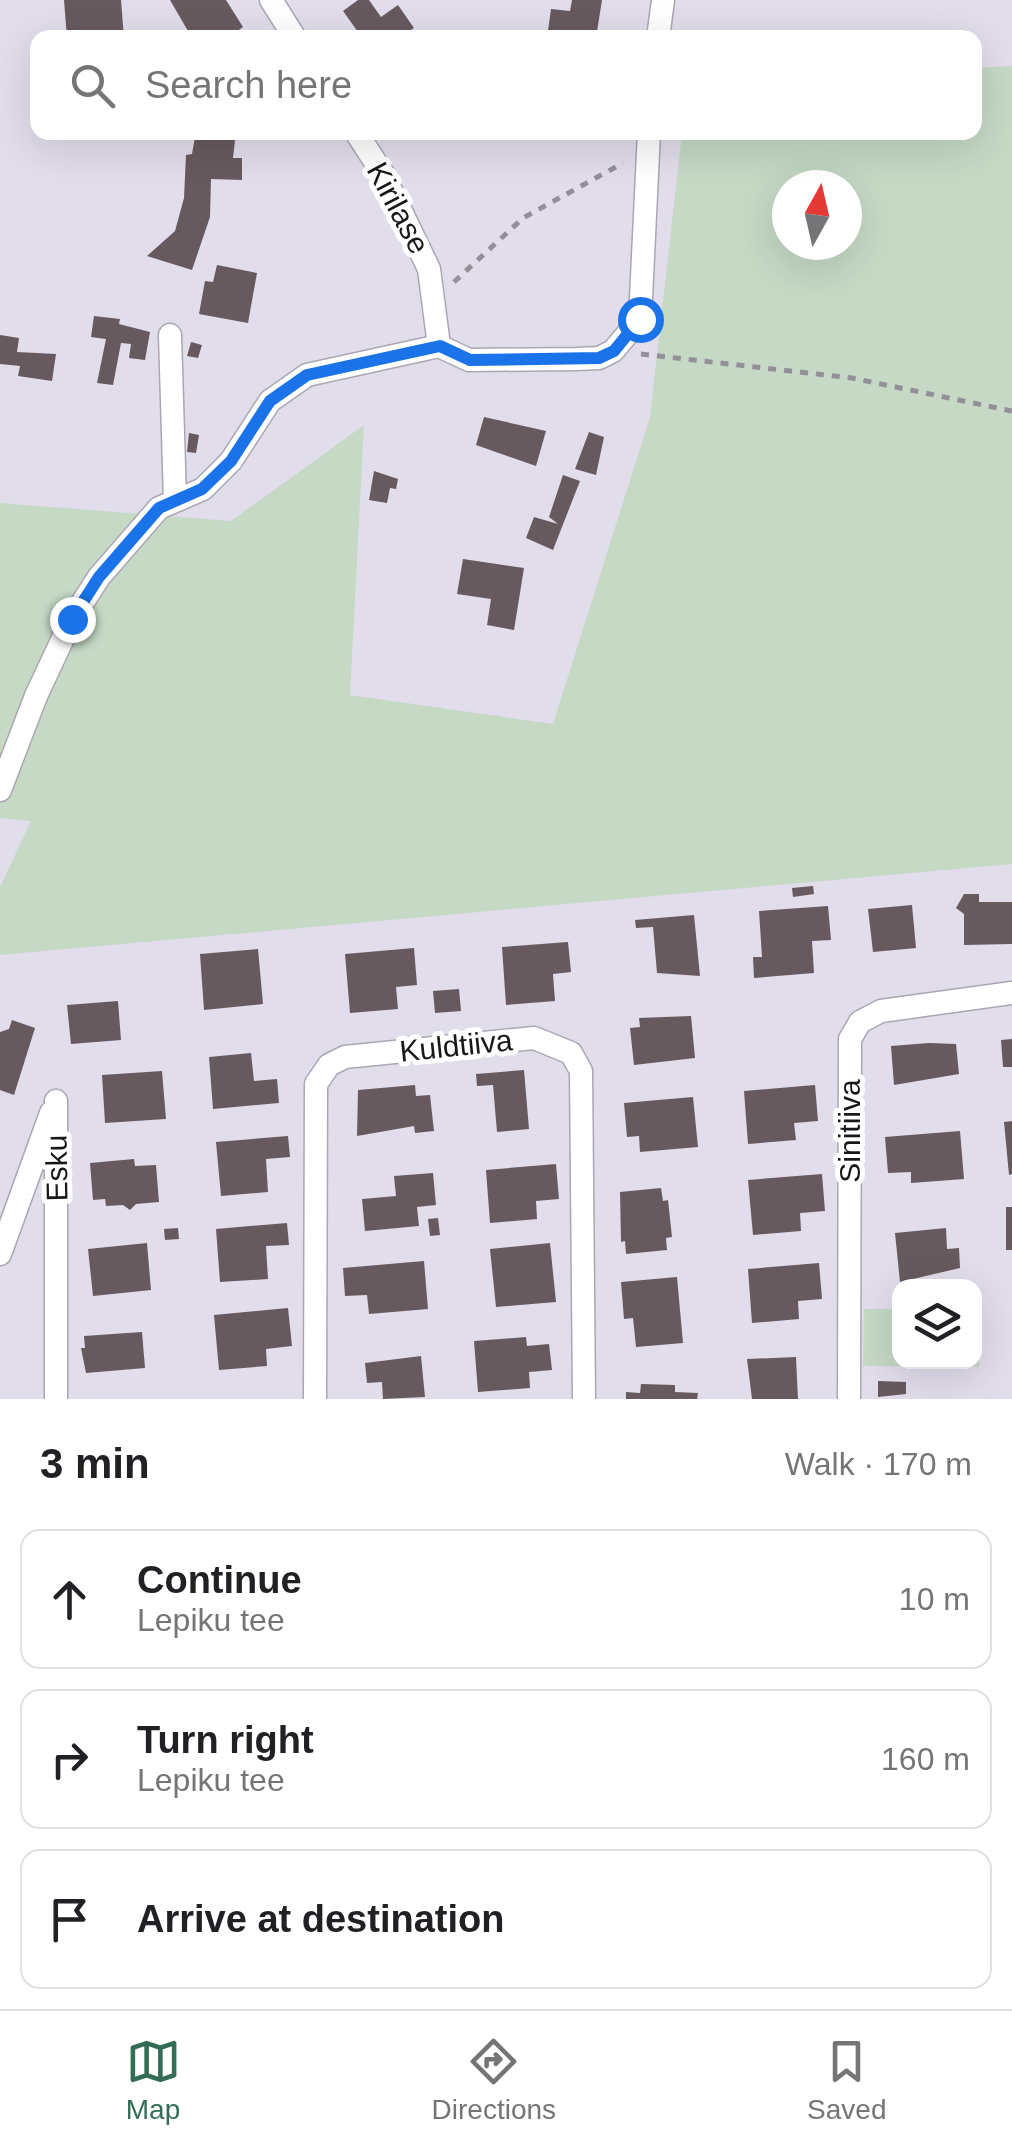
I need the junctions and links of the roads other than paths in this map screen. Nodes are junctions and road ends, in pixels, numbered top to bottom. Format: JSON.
{"nodes":[{"id":1,"x":271,"y":0,"type":"edge"},
{"id":2,"x":663,"y":0,"type":"edge"},
{"id":3,"x":291,"y":30,"type":"edge"},
{"id":4,"x":659,"y":30,"type":"edge"},
{"id":5,"x":361,"y":140,"type":"edge"},
{"id":6,"x":649,"y":141,"type":"edge"},
{"id":7,"x":170,"y":335,"type":"dead end"},
{"id":8,"x":440,"y":346,"type":"junction"},
{"id":9,"x":175,"y":500,"type":"junction"},
{"id":10,"x":0,"y":790,"type":"edge"},
{"id":11,"x":1012,"y":994,"type":"edge"},
{"id":12,"x":0,"y":1254,"type":"edge"},
{"id":13,"x":56,"y":1399,"type":"edge"},
{"id":14,"x":315,"y":1399,"type":"edge"},
{"id":15,"x":584,"y":1399,"type":"edge"},
{"id":16,"x":848,"y":1399,"type":"edge"}],
"edges":[{"from":1,"to":3,"type":"street"},
{"from":2,"to":4,"type":"street"},
{"from":5,"to":8,"type":"street","name":"Kirilase"},
{"from":6,"to":8,"type":"street"},
{"from":7,"to":9,"type":"street"},
{"from":8,"to":9,"type":"street"},
{"from":9,"to":10,"type":"street"},
{"from":11,"to":16,"type":"street","name":"Sinitiiva"},
{"from":12,"to":13,"type":"street","name":"Esku"},
{"from":14,"to":15,"type":"street","name":"Kuldtiiva"}]}
